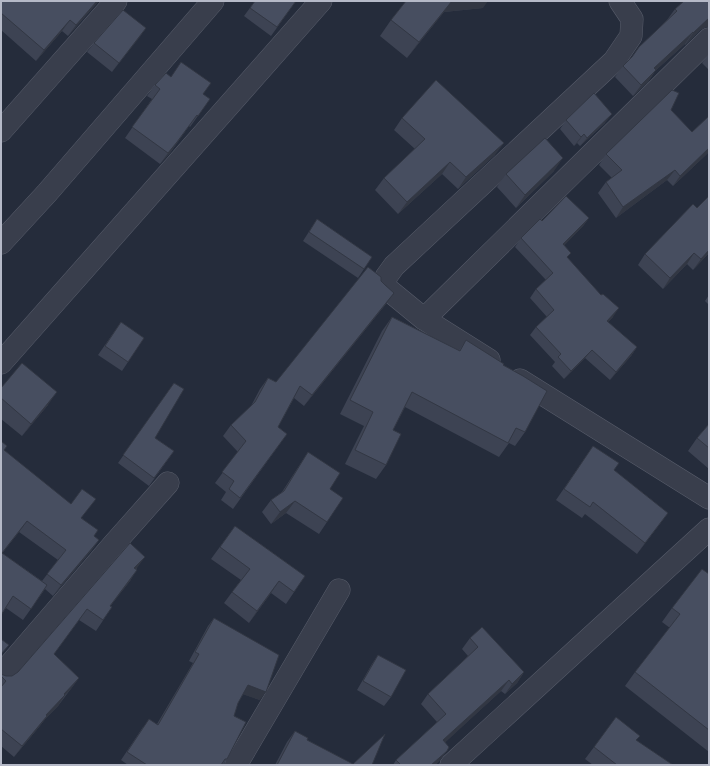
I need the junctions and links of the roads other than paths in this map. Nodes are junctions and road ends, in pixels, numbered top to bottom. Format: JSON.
{"nodes":[{"id":1,"x":116,"y":1,"type":"edge"},
{"id":2,"x":213,"y":1,"type":"edge"},
{"id":3,"x":321,"y":1,"type":"edge"},
{"id":4,"x":620,"y":1,"type":"edge"},
{"id":5,"x":709,"y":39,"type":"edge"},
{"id":6,"x":1,"y":131,"type":"edge"},
{"id":7,"x":1,"y":243,"type":"edge"},
{"id":8,"x":424,"y":320,"type":"junction"},
{"id":9,"x":1,"y":363,"type":"edge"},
{"id":10,"x":168,"y":483,"type":"dead end"},
{"id":11,"x":709,"y":498,"type":"edge"},
{"id":12,"x":709,"y":529,"type":"edge"},
{"id":13,"x":339,"y":590,"type":"dead end"},
{"id":14,"x":1,"y":675,"type":"edge"},
{"id":15,"x":236,"y":765,"type":"edge"},
{"id":16,"x":451,"y":765,"type":"edge"}],
"edges":[{"from":1,"to":6,"type":"street"},
{"from":2,"to":7,"type":"street"},
{"from":3,"to":9,"type":"street"},
{"from":4,"to":8,"type":"street"},
{"from":5,"to":8,"type":"street"},
{"from":8,"to":11,"type":"street"},
{"from":10,"to":14,"type":"street"},
{"from":12,"to":16,"type":"street"},
{"from":13,"to":15,"type":"street"}]}
